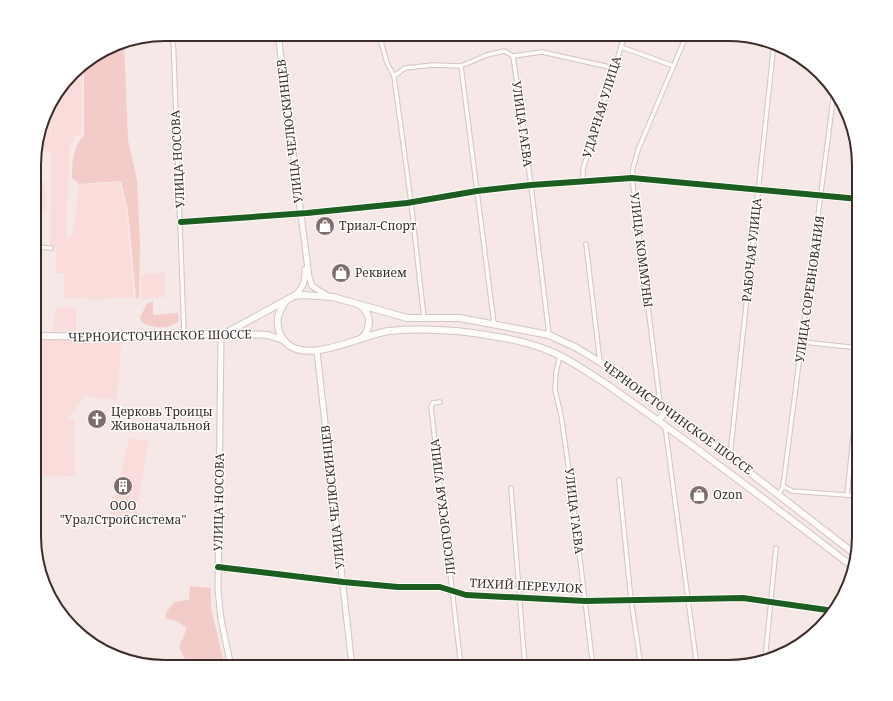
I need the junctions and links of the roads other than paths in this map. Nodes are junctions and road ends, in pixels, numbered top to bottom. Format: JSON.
{"nodes":[{"id":1,"x":173,"y":41,"type":"edge"},
{"id":2,"x":279,"y":41,"type":"edge"},
{"id":3,"x":381,"y":41,"type":"edge"},
{"id":4,"x":623,"y":41,"type":"edge"},
{"id":5,"x":684,"y":41,"type":"edge"},
{"id":6,"x":621,"y":47,"type":"junction"},
{"id":7,"x":773,"y":49,"type":"edge"},
{"id":8,"x":513,"y":56,"type":"junction"},
{"id":9,"x":461,"y":66,"type":"junction"},
{"id":10,"x":674,"y":66,"type":"junction"},
{"id":11,"x":614,"y":68,"type":"junction"},
{"id":12,"x":394,"y":76,"type":"junction"},
{"id":13,"x":833,"y":100,"type":"edge"},
{"id":14,"x":632,"y":178,"type":"junction"},
{"id":15,"x":583,"y":180,"type":"junction"},
{"id":16,"x":531,"y":184,"type":"junction"},
{"id":17,"x":758,"y":190,"type":"junction"},
{"id":18,"x":477,"y":191,"type":"junction"},
{"id":19,"x":822,"y":195,"type":"junction"},
{"id":20,"x":852,"y":198,"type":"edge"},
{"id":21,"x":411,"y":202,"type":"junction"},
{"id":22,"x":299,"y":214,"type":"junction"},
{"id":23,"x":181,"y":222,"type":"junction"},
{"id":24,"x":586,"y":244,"type":"dead end"},
{"id":25,"x":41,"y":247,"type":"edge"},
{"id":26,"x":51,"y":248,"type":"dead end"},
{"id":27,"x":304,"y":252,"type":"junction"},
{"id":28,"x":294,"y":296,"type":"junction"},
{"id":29,"x":333,"y":297,"type":"junction"},
{"id":30,"x":287,"y":300,"type":"junction"},
{"id":31,"x":360,"y":305,"type":"junction"},
{"id":32,"x":424,"y":318,"type":"junction"},
{"id":33,"x":494,"y":324,"type":"junction"},
{"id":34,"x":184,"y":333,"type":"junction"},
{"id":35,"x":224,"y":334,"type":"junction"},
{"id":36,"x":549,"y":335,"type":"junction"},
{"id":37,"x":41,"y":336,"type":"edge"},
{"id":38,"x":284,"y":340,"type":"junction"},
{"id":39,"x":360,"y":340,"type":"junction"},
{"id":40,"x":803,"y":342,"type":"junction"},
{"id":41,"x":852,"y":347,"type":"edge"},
{"id":42,"x":317,"y":350,"type":"junction"},
{"id":43,"x":560,"y":356,"type":"junction"},
{"id":44,"x":600,"y":362,"type":"junction"},
{"id":45,"x":440,"y":402,"type":"dead end"},
{"id":46,"x":660,"y":403,"type":"junction"},
{"id":47,"x":667,"y":408,"type":"junction"},
{"id":48,"x":662,"y":422,"type":"junction"},
{"id":49,"x":852,"y":447,"type":"edge"},
{"id":50,"x":730,"y":456,"type":"junction"},
{"id":51,"x":619,"y":480,"type":"dead end"},
{"id":52,"x":783,"y":486,"type":"junction"},
{"id":53,"x":511,"y":488,"type":"dead end"},
{"id":54,"x":780,"y":494,"type":"junction"},
{"id":55,"x":847,"y":495,"type":"junction"},
{"id":56,"x":852,"y":495,"type":"edge"},
{"id":57,"x":776,"y":548,"type":"dead end"},
{"id":58,"x":851,"y":551,"type":"edge"},
{"id":59,"x":849,"y":564,"type":"edge"},
{"id":60,"x":218,"y":567,"type":"junction"},
{"id":61,"x":343,"y":582,"type":"junction"},
{"id":62,"x":453,"y":590,"type":"junction"},
{"id":63,"x":519,"y":598,"type":"junction"},
{"id":64,"x":631,"y":600,"type":"junction"},
{"id":65,"x":688,"y":600,"type":"junction"},
{"id":66,"x":585,"y":601,"type":"junction"},
{"id":67,"x":770,"y":601,"type":"junction"},
{"id":68,"x":827,"y":610,"type":"edge"},
{"id":69,"x":766,"y":654,"type":"edge"},
{"id":70,"x":230,"y":660,"type":"edge"},
{"id":71,"x":351,"y":660,"type":"edge"},
{"id":72,"x":460,"y":660,"type":"edge"},
{"id":73,"x":523,"y":660,"type":"edge"},
{"id":74,"x":592,"y":660,"type":"edge"},
{"id":75,"x":640,"y":660,"type":"edge"},
{"id":76,"x":696,"y":660,"type":"edge"}],
"edges":[{"from":1,"to":23,"type":"street","name":"УЛИЦА НОСОВА"},
{"from":2,"to":22,"type":"street","name":"УЛИЦА ЧЕЛЮСКИНЦЕВ"},
{"from":3,"to":12,"type":"street"},
{"from":4,"to":6,"type":"street","name":"УДАРНАЯ УЛИЦА"},
{"from":5,"to":10,"type":"street","name":"УЛИЦА КОММУНЫ"},
{"from":6,"to":10,"type":"street"},
{"from":6,"to":11,"type":"street","name":"УДАРНАЯ УЛИЦА"},
{"from":7,"to":17,"type":"street","name":"РАБОЧАЯ УЛИЦА"},
{"from":8,"to":9,"type":"street"},
{"from":8,"to":11,"type":"street"},
{"from":8,"to":16,"type":"street","name":"УЛИЦА ГАЕВА"},
{"from":9,"to":12,"type":"street"},
{"from":9,"to":18,"type":"street"},
{"from":10,"to":14,"type":"street","name":"УЛИЦА КОММУНЫ"},
{"from":11,"to":15,"type":"street","name":"УДАРНАЯ УЛИЦА"},
{"from":12,"to":21,"type":"street"},
{"from":13,"to":19,"type":"street","name":"УЛИЦА СОРЕВНОВАНИЯ"},
{"from":14,"to":15,"type":"street"},
{"from":14,"to":17,"type":"street"},
{"from":14,"to":46,"type":"street","name":"УЛИЦА КОММУНЫ"},
{"from":15,"to":16,"type":"street"},
{"from":16,"to":18,"type":"street"},
{"from":16,"to":36,"type":"street","name":"УЛИЦА ГАЕВА"},
{"from":17,"to":19,"type":"street"},
{"from":17,"to":50,"type":"street","name":"РАБОЧАЯ УЛИЦА"},
{"from":18,"to":21,"type":"street"},
{"from":18,"to":33,"type":"street"},
{"from":19,"to":20,"type":"street"},
{"from":19,"to":40,"type":"street","name":"УЛИЦА СОРЕВНОВАНИЯ"},
{"from":21,"to":22,"type":"street"},
{"from":21,"to":32,"type":"street"},
{"from":22,"to":23,"type":"street"},
{"from":22,"to":27,"type":"street","name":"УЛИЦА ЧЕЛЮСКИНЦЕВ"},
{"from":23,"to":34,"type":"street","name":"УЛИЦА НОСОВА"},
{"from":24,"to":44,"type":"street"},
{"from":25,"to":26,"type":"street"},
{"from":27,"to":28,"type":"street","name":"УЛИЦА ЧЕЛЮСКИНЦЕВ"},
{"from":27,"to":29,"type":"street","name":"УЛИЦА ЧЕЛЮСКИНЦЕВ"},
{"from":28,"to":29,"type":"main road"},
{"from":28,"to":30,"type":"main road"},
{"from":29,"to":31,"type":"main road"},
{"from":30,"to":35,"type":"main road"},
{"from":30,"to":38,"type":"main road"},
{"from":31,"to":32,"type":"main road","name":"ЧЕРНОИСТОЧИНСКОЕ ШОССЕ"},
{"from":31,"to":39,"type":"main road"},
{"from":32,"to":33,"type":"main road","name":"ЧЕРНОИСТОЧИНСКОЕ ШОССЕ"},
{"from":33,"to":36,"type":"main road","name":"ЧЕРНОИСТОЧИНСКОЕ ШОССЕ"},
{"from":34,"to":35,"type":"main road","name":"ЧЕРНОИСТОЧИНСКОЕ ШОССЕ"},
{"from":34,"to":37,"type":"main road","name":"ЧЕРНОИСТОЧИНСКОЕ ШОССЕ"},
{"from":35,"to":38,"type":"main road","name":"ЧЕРНОИСТОЧИНСКОЕ ШОССЕ"},
{"from":35,"to":60,"type":"street","name":"УЛИЦА НОСОВА"},
{"from":36,"to":44,"type":"main road","name":"ЧЕРНОИСТОЧИНСКОЕ ШОССЕ"},
{"from":38,"to":42,"type":"main road"},
{"from":39,"to":42,"type":"main road"},
{"from":39,"to":43,"type":"main road","name":"ЧЕРНОИСТОЧИНСКОЕ ШОССЕ"},
{"from":40,"to":41,"type":"street"},
{"from":40,"to":52,"type":"street","name":"УЛИЦА СОРЕВНОВАНИЯ"},
{"from":42,"to":61,"type":"street","name":"УЛИЦА ЧЕЛЮСКИНЦЕВ"},
{"from":43,"to":48,"type":"main road","name":"ЧЕРНОИСТОЧИНСКОЕ ШОССЕ"},
{"from":43,"to":66,"type":"street","name":"УЛИЦА ГАЕВА"},
{"from":44,"to":46,"type":"main road","name":"ЧЕРНОИСТОЧИНСКОЕ ШОССЕ"},
{"from":45,"to":62,"type":"street","name":"ЛИСОГОРСКАЯ УЛИЦА"},
{"from":46,"to":47,"type":"main road","name":"ЧЕРНОИСТОЧИНСКОЕ ШОССЕ"},
{"from":47,"to":48,"type":"main road"},
{"from":47,"to":50,"type":"main road","name":"ЧЕРНОИСТОЧИНСКОЕ ШОССЕ"},
{"from":48,"to":59,"type":"main road","name":"ЧЕРНОИСТОЧИНСКОЕ ШОССЕ"},
{"from":48,"to":65,"type":"street"},
{"from":49,"to":55,"type":"street"},
{"from":50,"to":54,"type":"main road","name":"ЧЕРНОИСТОЧИНСКОЕ ШОССЕ"},
{"from":51,"to":64,"type":"street"},
{"from":52,"to":54,"type":"street","name":"УЛИЦА СОРЕВНОВАНИЯ"},
{"from":52,"to":55,"type":"street"},
{"from":53,"to":63,"type":"street"},
{"from":54,"to":58,"type":"main road","name":"ЧЕРНОИСТОЧИНСКОЕ ШОССЕ"},
{"from":55,"to":56,"type":"street"},
{"from":57,"to":67,"type":"street"},
{"from":60,"to":61,"type":"street","name":"ТИХИЙ ПЕРЕУЛОК"},
{"from":60,"to":70,"type":"street","name":"УЛИЦА НОСОВА"},
{"from":61,"to":62,"type":"street","name":"ТИХИЙ ПЕРЕУЛОК"},
{"from":61,"to":71,"type":"street","name":"УЛИЦА ЧЕЛЮСКИНЦЕВ"},
{"from":62,"to":63,"type":"street","name":"ТИХИЙ ПЕРЕУЛОК"},
{"from":62,"to":72,"type":"street","name":"ЛИСОГОРСКАЯ УЛИЦА"},
{"from":63,"to":66,"type":"street","name":"ТИХИЙ ПЕРЕУЛОК"},
{"from":63,"to":73,"type":"street"},
{"from":64,"to":65,"type":"street","name":"ТИХИЙ ПЕРЕУЛОК"},
{"from":64,"to":66,"type":"street","name":"ТИХИЙ ПЕРЕУЛОК"},
{"from":64,"to":75,"type":"street"},
{"from":65,"to":67,"type":"street","name":"ТИХИЙ ПЕРЕУЛОК"},
{"from":65,"to":76,"type":"street"},
{"from":66,"to":74,"type":"street","name":"УЛИЦА ГАЕВА"},
{"from":67,"to":68,"type":"street","name":"ТИХИЙ ПЕРЕУЛОК"},
{"from":67,"to":69,"type":"street"}]}
